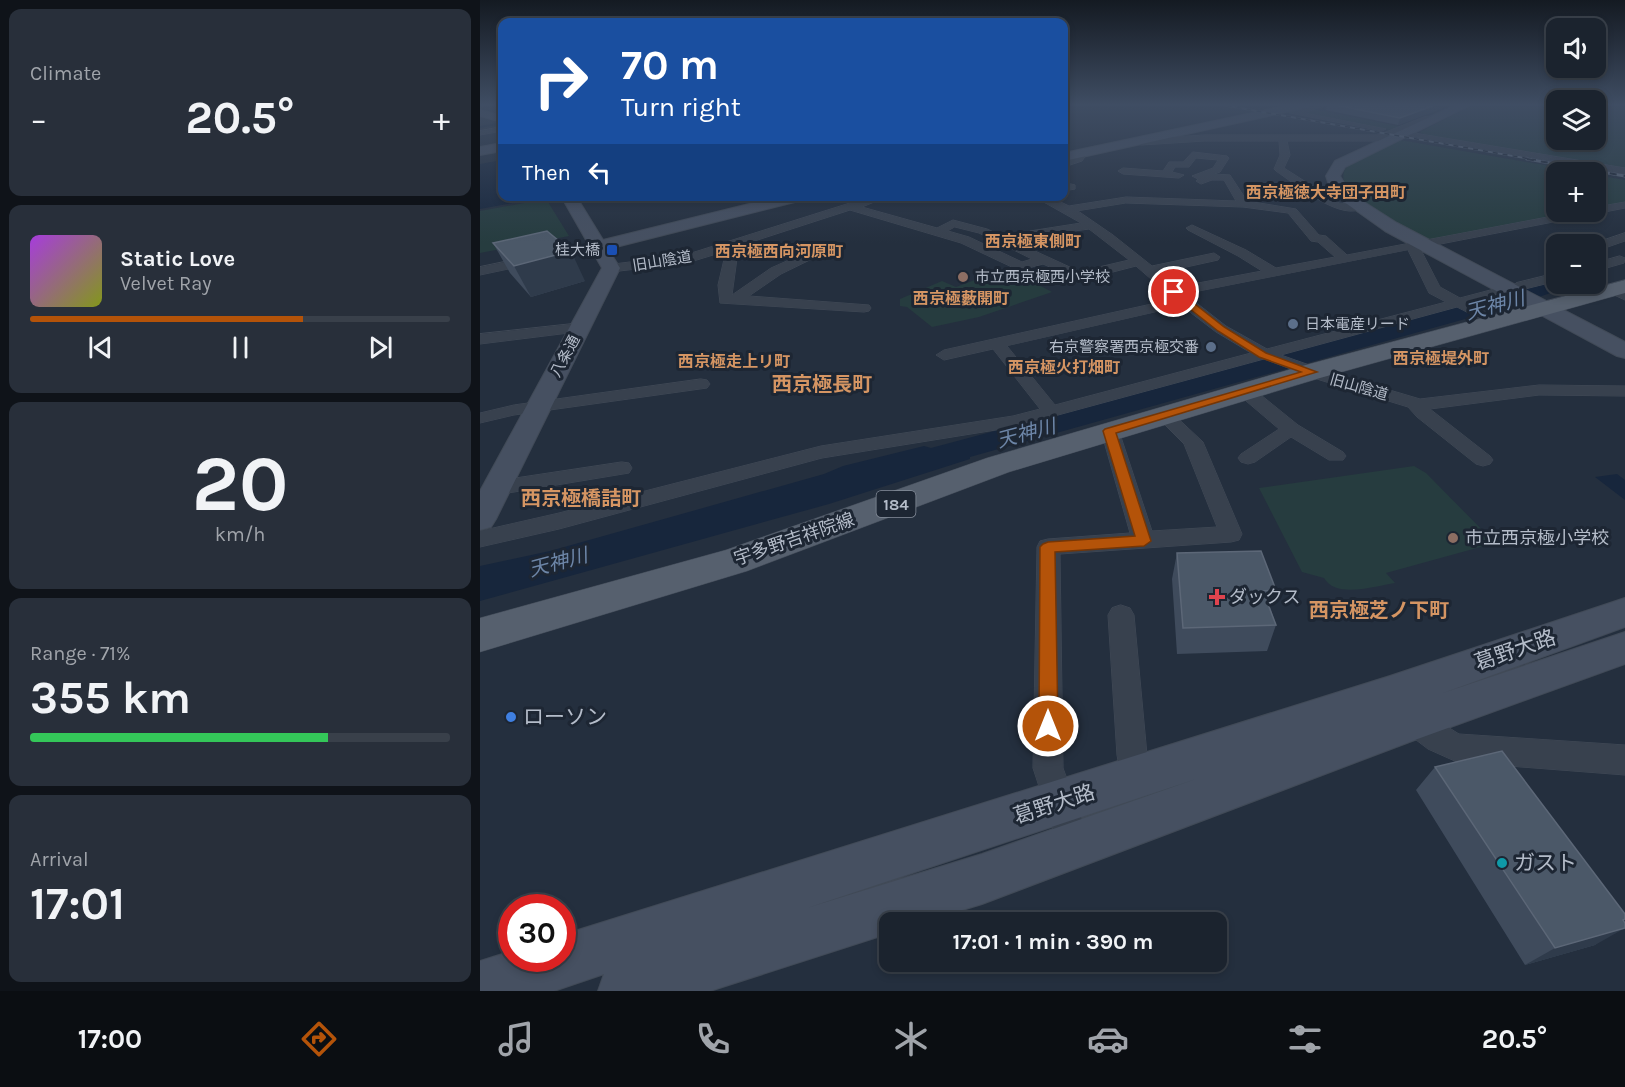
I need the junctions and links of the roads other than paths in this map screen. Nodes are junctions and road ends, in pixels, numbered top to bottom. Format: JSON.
{"nodes":[{"id":1,"x":1101,"y":150,"type":"edge"},
{"id":2,"x":1284,"y":150,"type":"edge"},
{"id":3,"x":1369,"y":150,"type":"edge"},
{"id":4,"x":1505,"y":150,"type":"edge"},
{"id":5,"x":1081,"y":155,"type":"junction"},
{"id":6,"x":1068,"y":157,"type":"edge"},
{"id":7,"x":1068,"y":163,"type":"edge"},
{"id":8,"x":1123,"y":171,"type":"dead end"},
{"id":9,"x":1625,"y":171,"type":"edge"},
{"id":10,"x":1166,"y":174,"type":"junction"},
{"id":11,"x":1202,"y":178,"type":"junction"},
{"id":12,"x":571,"y":201,"type":"edge"},
{"id":13,"x":781,"y":201,"type":"edge"},
{"id":14,"x":869,"y":201,"type":"edge"},
{"id":15,"x":1048,"y":201,"type":"edge"},
{"id":16,"x":1204,"y":202,"type":"junction"},
{"id":17,"x":1243,"y":204,"type":"junction"},
{"id":18,"x":1624,"y":206,"type":"edge"},
{"id":19,"x":851,"y":207,"type":"junction"},
{"id":20,"x":1359,"y":207,"type":"junction"},
{"id":21,"x":1067,"y":210,"type":"junction"},
{"id":22,"x":1090,"y":225,"type":"junction"},
{"id":23,"x":1192,"y":228,"type":"dead end"},
{"id":24,"x":1034,"y":234,"type":"dead end"},
{"id":25,"x":1625,"y":237,"type":"edge"},
{"id":26,"x":598,"y":244,"type":"junction"},
{"id":27,"x":1606,"y":244,"type":"edge"},
{"id":28,"x":729,"y":246,"type":"junction"},
{"id":29,"x":1418,"y":246,"type":"junction"},
{"id":30,"x":816,"y":252,"type":"dead end"},
{"id":31,"x":1214,"y":257,"type":"dead end"},
{"id":32,"x":1345,"y":260,"type":"junction"},
{"id":33,"x":1620,"y":260,"type":"dead end"},
{"id":34,"x":1136,"y":262,"type":"junction"},
{"id":35,"x":1606,"y":263,"type":"edge"},
{"id":36,"x":611,"y":268,"type":"junction"},
{"id":37,"x":480,"y":271,"type":"edge"},
{"id":38,"x":1148,"y":271,"type":"junction"},
{"id":39,"x":1274,"y":273,"type":"junction"},
{"id":40,"x":1546,"y":280,"type":"edge"},
{"id":41,"x":1510,"y":290,"type":"junction"},
{"id":42,"x":1620,"y":291,"type":"edge"},
{"id":43,"x":1180,"y":296,"type":"junction"},
{"id":44,"x":735,"y":299,"type":"junction"},
{"id":45,"x":1460,"y":304,"type":"junction"},
{"id":46,"x":1539,"y":306,"type":"junction"},
{"id":47,"x":864,"y":308,"type":"dead end"},
{"id":48,"x":1490,"y":318,"type":"junction"},
{"id":49,"x":580,"y":328,"type":"junction"},
{"id":50,"x":480,"y":339,"type":"edge"},
{"id":51,"x":997,"y":344,"type":"junction"},
{"id":52,"x":1625,"y":351,"type":"edge"},
{"id":53,"x":944,"y":355,"type":"dead end"},
{"id":54,"x":1264,"y":355,"type":"junction"},
{"id":55,"x":1306,"y":371,"type":"junction"},
{"id":56,"x":701,"y":384,"type":"dead end"},
{"id":57,"x":1245,"y":391,"type":"junction"},
{"id":58,"x":1625,"y":391,"type":"edge"},
{"id":59,"x":1414,"y":403,"type":"junction"},
{"id":60,"x":538,"y":407,"type":"junction"},
{"id":61,"x":1051,"y":411,"type":"junction"},
{"id":62,"x":1164,"y":415,"type":"junction"},
{"id":63,"x":480,"y":418,"type":"edge"},
{"id":64,"x":1291,"y":429,"type":"junction"},
{"id":65,"x":1110,"y":431,"type":"junction"},
{"id":66,"x":1336,"y":456,"type":"dead end"},
{"id":67,"x":1248,"y":458,"type":"dead end"},
{"id":68,"x":1483,"y":460,"type":"dead end"},
{"id":69,"x":622,"y":468,"type":"dead end"},
{"id":70,"x":496,"y":488,"type":"junction"},
{"id":71,"x":480,"y":519,"type":"edge"},
{"id":72,"x":480,"y":538,"type":"edge"},
{"id":73,"x":1144,"y":541,"type":"junction"},
{"id":74,"x":1625,"y":612,"type":"edge"},
{"id":75,"x":1121,"y":615,"type":"dead end"},
{"id":76,"x":480,"y":635,"type":"edge"},
{"id":77,"x":1625,"y":648,"type":"edge"},
{"id":78,"x":1401,"y":708,"type":"junction"},
{"id":79,"x":1625,"y":760,"type":"edge"},
{"id":80,"x":1136,"y":778,"type":"junction"},
{"id":81,"x":1058,"y":803,"type":"junction"},
{"id":82,"x":1074,"y":845,"type":"junction"},
{"id":83,"x":480,"y":988,"type":"edge"},
{"id":84,"x":625,"y":991,"type":"edge"}],
"edges":[{"from":1,"to":5,"type":"street"},
{"from":2,"to":20,"type":"street"},
{"from":3,"to":20,"type":"street"},
{"from":4,"to":9,"type":"street"},
{"from":5,"to":6,"type":"street"},
{"from":5,"to":7,"type":"street"},
{"from":8,"to":10,"type":"street"},
{"from":10,"to":11,"type":"street"},
{"from":10,"to":11,"type":"street"},
{"from":11,"to":16,"type":"street"},
{"from":11,"to":17,"type":"street"},
{"from":12,"to":26,"type":"street"},
{"from":13,"to":26,"type":"street"},
{"from":14,"to":19,"type":"street","name":"旧山陰道"},
{"from":15,"to":21,"type":"street","name":"旧山陰道"},
{"from":16,"to":17,"type":"street"},
{"from":16,"to":21,"type":"street"},
{"from":17,"to":32,"type":"street"},
{"from":18,"to":29,"type":"street"},
{"from":19,"to":28,"type":"street","name":"旧山陰道"},
{"from":19,"to":34,"type":"street"},
{"from":20,"to":29,"type":"street"},
{"from":21,"to":22,"type":"street","name":"旧山陰道"},
{"from":22,"to":24,"type":"street"},
{"from":22,"to":34,"type":"street","name":"旧山陰道"},
{"from":23,"to":39,"type":"street"},
{"from":25,"to":27,"type":"street"},
{"from":26,"to":36,"type":"street"},
{"from":26,"to":37,"type":"street"},
{"from":28,"to":36,"type":"street","name":"旧山陰道"},
{"from":28,"to":44,"type":"street"},
{"from":29,"to":32,"type":"street"},
{"from":29,"to":41,"type":"street"},
{"from":29,"to":45,"type":"street"},
{"from":30,"to":44,"type":"street"},
{"from":31,"to":38,"type":"street"},
{"from":32,"to":39,"type":"street"},
{"from":33,"to":35,"type":"street"},
{"from":34,"to":38,"type":"street","name":"旧山陰道"},
{"from":36,"to":49,"type":"street","name":"八条通"},
{"from":38,"to":43,"type":"street","name":"旧山陰道"},
{"from":39,"to":43,"type":"street"},
{"from":40,"to":41,"type":"street"},
{"from":41,"to":45,"type":"street"},
{"from":41,"to":46,"type":"street"},
{"from":42,"to":46,"type":"main road","name":"宇多野吉祥院線","number":"184"},
{"from":43,"to":51,"type":"street"},
{"from":43,"to":54,"type":"street","name":"旧山陰道"},
{"from":44,"to":47,"type":"street"},
{"from":45,"to":48,"type":"street"},
{"from":45,"to":54,"type":"street"},
{"from":46,"to":48,"type":"main road","name":"宇多野吉祥院線","number":"184"},
{"from":46,"to":52,"type":"street"},
{"from":48,"to":55,"type":"main road","name":"宇多野吉祥院線","number":"184"},
{"from":49,"to":50,"type":"street"},
{"from":49,"to":60,"type":"street","name":"八条通"},
{"from":51,"to":53,"type":"street"},
{"from":51,"to":61,"type":"street"},
{"from":54,"to":55,"type":"street","name":"旧山陰道"},
{"from":54,"to":61,"type":"street"},
{"from":55,"to":57,"type":"main road","name":"宇多野吉祥院線","number":"184"},
{"from":55,"to":59,"type":"street","name":"旧山陰道"},
{"from":56,"to":60,"type":"street"},
{"from":57,"to":62,"type":"main road","name":"宇多野吉祥院線","number":"184"},
{"from":57,"to":64,"type":"street"},
{"from":58,"to":59,"type":"street","name":"旧山陰道"},
{"from":59,"to":68,"type":"street"},
{"from":60,"to":63,"type":"street"},
{"from":60,"to":70,"type":"street","name":"八条通"},
{"from":61,"to":72,"type":"street"},
{"from":62,"to":65,"type":"main road","name":"宇多野吉祥院線","number":"184"},
{"from":62,"to":73,"type":"street"},
{"from":64,"to":66,"type":"street"},
{"from":64,"to":67,"type":"street"},
{"from":65,"to":73,"type":"street"},
{"from":65,"to":76,"type":"main road","name":"宇多野吉祥院線","number":"184"},
{"from":69,"to":70,"type":"street"},
{"from":70,"to":71,"type":"street","name":"八条通"},
{"from":73,"to":81,"type":"street"},
{"from":74,"to":78,"type":"street","name":"葛野大路"},
{"from":75,"to":80,"type":"street"},
{"from":77,"to":78,"type":"street","name":"葛野大路"},
{"from":78,"to":79,"type":"street"},
{"from":78,"to":80,"type":"street","name":"葛野大路"},
{"from":78,"to":82,"type":"street","name":"葛野大路"},
{"from":80,"to":81,"type":"street","name":"葛野大路"},
{"from":81,"to":82,"type":"street"},
{"from":81,"to":83,"type":"street","name":"葛野大路"},
{"from":82,"to":84,"type":"street","name":"葛野大路"}]}
